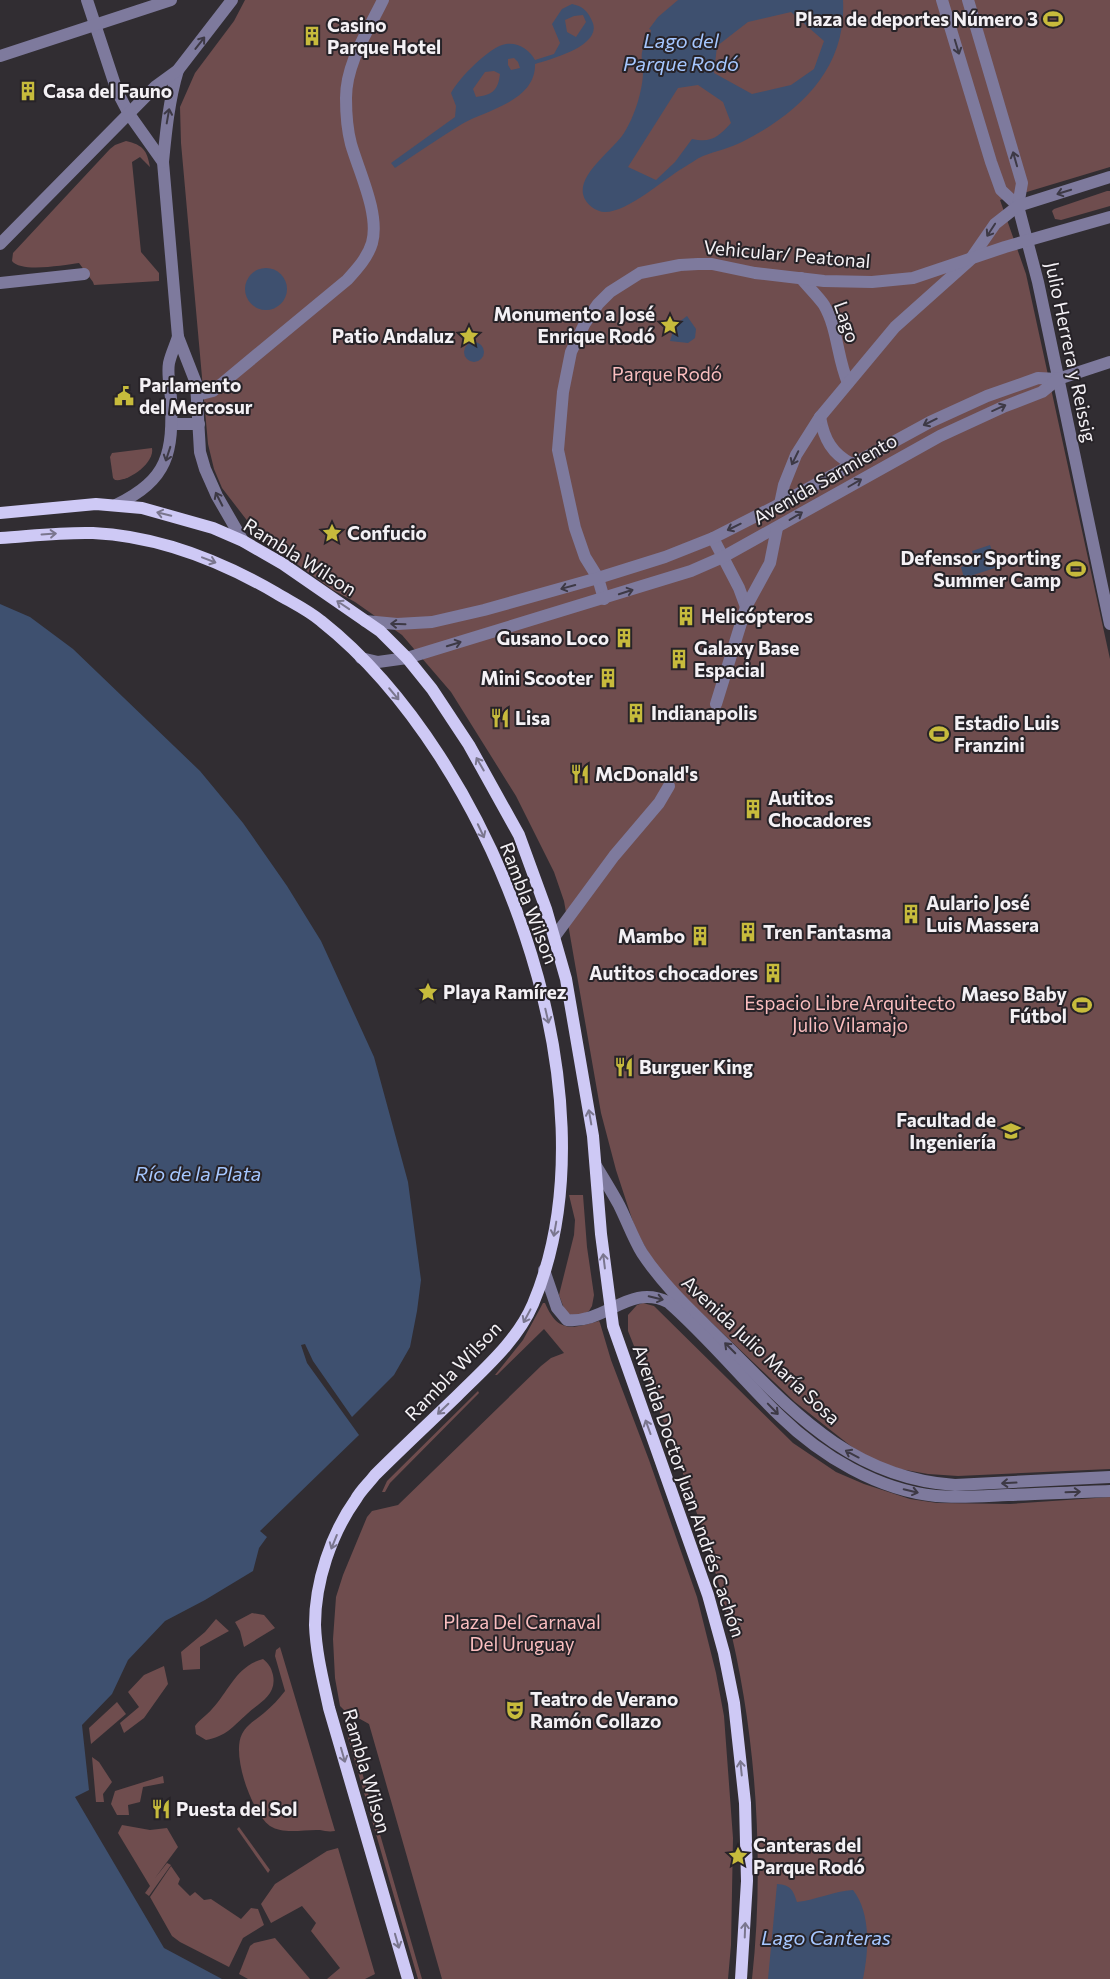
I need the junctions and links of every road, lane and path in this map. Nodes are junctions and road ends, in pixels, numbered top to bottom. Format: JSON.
{"nodes":[{"id":1,"x":87,"y":0,"type":"edge"},
{"id":2,"x":171,"y":0,"type":"edge"},
{"id":3,"x":232,"y":0,"type":"edge"},
{"id":4,"x":383,"y":0,"type":"edge"},
{"id":5,"x":942,"y":0,"type":"edge"},
{"id":6,"x":968,"y":0,"type":"edge"},
{"id":7,"x":96,"y":26,"type":"junction"},
{"id":8,"x":0,"y":56,"type":"edge"},
{"id":9,"x":178,"y":70,"type":"junction"},
{"id":10,"x":129,"y":114,"type":"junction"},
{"id":11,"x":163,"y":162,"type":"junction"},
{"id":12,"x":1110,"y":177,"type":"edge"},
{"id":13,"x":1018,"y":206,"type":"junction"},
{"id":14,"x":1110,"y":217,"type":"edge"},
{"id":15,"x":1028,"y":241,"type":"junction"},
{"id":16,"x":0,"y":244,"type":"edge"},
{"id":17,"x":970,"y":260,"type":"junction"},
{"id":18,"x":84,"y":274,"type":"dead end"},
{"id":19,"x":801,"y":278,"type":"junction"},
{"id":20,"x":0,"y":283,"type":"edge"},
{"id":21,"x":178,"y":337,"type":"junction"},
{"id":22,"x":1110,"y":362,"type":"edge"},
{"id":23,"x":1058,"y":379,"type":"junction"},
{"id":24,"x":848,"y":384,"type":"junction"},
{"id":25,"x":198,"y":396,"type":"junction"},
{"id":26,"x":820,"y":417,"type":"junction"},
{"id":27,"x":172,"y":424,"type":"junction"},
{"id":28,"x":199,"y":424,"type":"junction"},
{"id":29,"x":852,"y":464,"type":"junction"},
{"id":30,"x":780,"y":504,"type":"junction"},
{"id":31,"x":116,"y":505,"type":"junction"},
{"id":32,"x":0,"y":513,"type":"edge"},
{"id":33,"x":777,"y":528,"type":"junction"},
{"id":34,"x":0,"y":538,"type":"edge"},
{"id":35,"x":713,"y":538,"type":"junction"},
{"id":36,"x":243,"y":541,"type":"junction"},
{"id":37,"x":723,"y":557,"type":"junction"},
{"id":38,"x":598,"y":578,"type":"junction"},
{"id":39,"x":1107,"y":597,"type":"edge"},
{"id":40,"x":604,"y":599,"type":"junction"},
{"id":41,"x":746,"y":606,"type":"junction"},
{"id":42,"x":365,"y":620,"type":"junction"},
{"id":43,"x":1110,"y":624,"type":"edge"},
{"id":44,"x":361,"y":658,"type":"junction"},
{"id":45,"x":407,"y":658,"type":"junction"},
{"id":46,"x":716,"y":704,"type":"dead end"},
{"id":47,"x":669,"y":786,"type":"dead end"},
{"id":48,"x":555,"y":936,"type":"junction"},
{"id":49,"x":596,"y":1166,"type":"junction"},
{"id":50,"x":544,"y":1270,"type":"junction"},
{"id":51,"x":610,"y":1309,"type":"junction"},
{"id":52,"x":1110,"y":1477,"type":"edge"},
{"id":53,"x":1110,"y":1491,"type":"edge"},
{"id":54,"x":408,"y":1979,"type":"edge"},
{"id":55,"x":740,"y":1979,"type":"edge"}],
"edges":[{"from":1,"to":7,"type":"street"},
{"from":2,"to":7,"type":"street"},
{"from":9,"to":3,"type":"street","one_way":true},
{"from":4,"to":25,"type":"street"},
{"from":5,"to":13,"type":"street","name":"Julio Herrera y Reissig","one_way":true},
{"from":13,"to":6,"type":"street","name":"Julio Herrera y Reissig","one_way":true},
{"from":7,"to":8,"type":"street"},
{"from":7,"to":10,"type":"street"},
{"from":9,"to":10,"type":"street"},
{"from":11,"to":9,"type":"street","one_way":true},
{"from":10,"to":11,"type":"street"},
{"from":10,"to":16,"type":"street"},
{"from":11,"to":21,"type":"street"},
{"from":12,"to":13,"type":"street","one_way":true},
{"from":13,"to":15,"type":"street","name":"Julio Herrera y Reissig"},
{"from":13,"to":17,"type":"street","one_way":true},
{"from":14,"to":15,"type":"street","name":"Vehicular/ Peatonal"},
{"from":15,"to":17,"type":"street","name":"Vehicular/ Peatonal"},
{"from":15,"to":23,"type":"street","name":"Julio Herrera y Reissig"},
{"from":17,"to":19,"type":"street","name":"Vehicular/ Peatonal"},
{"from":17,"to":24,"type":"street"},
{"from":18,"to":20,"type":"street"},
{"from":19,"to":24,"type":"street","name":"Lago"},
{"from":19,"to":38,"type":"street","name":"Vehicular/ Peatonal"},
{"from":21,"to":25,"type":"street"},
{"from":21,"to":27,"type":"street"},
{"from":22,"to":23,"type":"street","name":"Avenida Sarmiento"},
{"from":23,"to":29,"type":"street","name":"Avenida Sarmiento","one_way":true},
{"from":33,"to":23,"type":"street","name":"Avenida Sarmiento","one_way":true},
{"from":23,"to":39,"type":"street","name":"Julio Herrera y Reissig"},
{"from":24,"to":26,"type":"street"},
{"from":25,"to":28,"type":"street"},
{"from":26,"to":29,"type":"street"},
{"from":26,"to":30,"type":"street","one_way":true},
{"from":27,"to":28,"type":"street"},
{"from":27,"to":31,"type":"street","one_way":true},
{"from":36,"to":28,"type":"street","one_way":true},
{"from":29,"to":30,"type":"street","name":"Avenida Sarmiento"},
{"from":30,"to":35,"type":"street","name":"Avenida Sarmiento","one_way":true},
{"from":31,"to":32,"type":"main road","name":"Rambla Wilson"},
{"from":36,"to":31,"type":"main road","name":"Rambla Wilson","one_way":true},
{"from":33,"to":37,"type":"street","name":"Avenida Sarmiento"},
{"from":33,"to":41,"type":"street"},
{"from":34,"to":44,"type":"main road","name":"Rambla Wilson","one_way":true},
{"from":35,"to":37,"type":"street"},
{"from":35,"to":38,"type":"street","name":"Avenida Sarmiento"},
{"from":42,"to":36,"type":"main road","name":"Rambla Wilson","one_way":true},
{"from":40,"to":37,"type":"street","name":"Avenida Sarmiento","one_way":true},
{"from":37,"to":41,"type":"street"},
{"from":38,"to":40,"type":"street"},
{"from":38,"to":42,"type":"street","name":"Avenida Sarmiento","one_way":true},
{"from":39,"to":43,"type":"street","name":"Julio Herrera y Reissig"},
{"from":45,"to":40,"type":"street","name":"Avenida Sarmiento","one_way":true},
{"from":41,"to":46,"type":"street"},
{"from":42,"to":45,"type":"main road","name":"Rambla Wilson"},
{"from":44,"to":45,"type":"street","name":"Avenida Sarmiento"},
{"from":44,"to":50,"type":"main road","name":"Rambla Wilson","one_way":true},
{"from":48,"to":45,"type":"main road","name":"Rambla Wilson","one_way":true},
{"from":47,"to":48,"type":"street"},
{"from":49,"to":48,"type":"main road","name":"Rambla Wilson","one_way":true},
{"from":51,"to":49,"type":"main road","name":"Avenida Doctor Juan Andrés Cachón","one_way":true},
{"from":52,"to":49,"type":"street","name":"Avenida Julio María Sosa","one_way":true},
{"from":50,"to":51,"type":"street","name":"Avenida Julio María Sosa"},
{"from":50,"to":54,"type":"main road","name":"Rambla Wilson","one_way":true},
{"from":51,"to":53,"type":"street","name":"Avenida Julio María Sosa","one_way":true},
{"from":55,"to":51,"type":"main road","name":"Avenida Doctor Juan Andrés Cachón","one_way":true}]}
